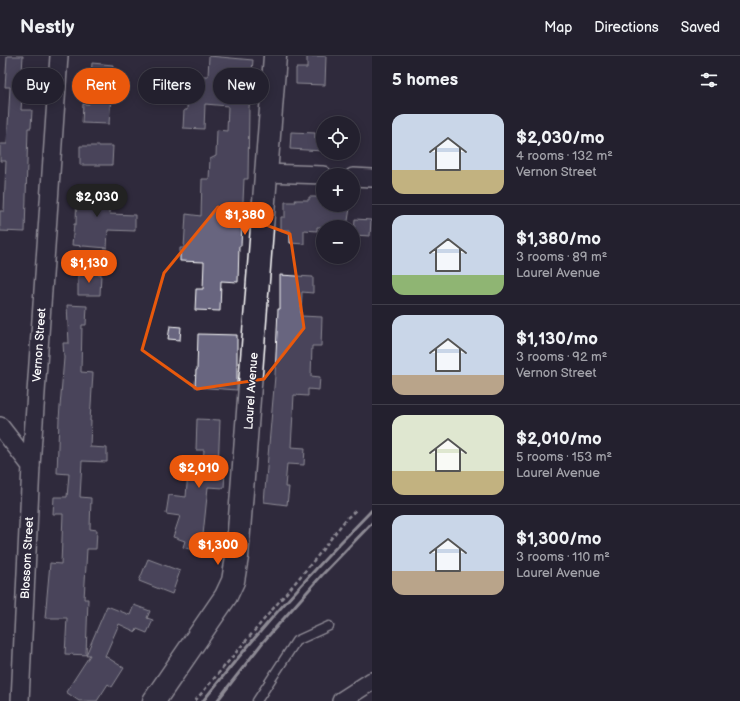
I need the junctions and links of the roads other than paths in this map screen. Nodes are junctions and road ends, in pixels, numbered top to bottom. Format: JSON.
{"nodes":[{"id":1,"x":59,"y":56,"type":"edge"},
{"id":2,"x":275,"y":56,"type":"edge"},
{"id":3,"x":266,"y":173,"type":"junction"},
{"id":4,"x":316,"y":175,"type":"edge"},
{"id":5,"x":360,"y":177,"type":"edge"},
{"id":6,"x":372,"y":178,"type":"edge"},
{"id":7,"x":0,"y":426,"type":"edge"},
{"id":8,"x":31,"y":466,"type":"junction"},
{"id":9,"x":329,"y":626,"type":"dead end"},
{"id":10,"x":372,"y":681,"type":"edge"},
{"id":11,"x":20,"y":701,"type":"edge"},
{"id":12,"x":154,"y":701,"type":"edge"},
{"id":13,"x":257,"y":701,"type":"edge"},
{"id":14,"x":341,"y":701,"type":"edge"}],
"edges":[{"from":1,"to":8,"type":"street","name":"Vernon Street"},
{"from":2,"to":3,"type":"main road","name":"Laurel Avenue"},
{"from":3,"to":4,"type":"street"},
{"from":3,"to":12,"type":"main road","name":"Laurel Avenue"},
{"from":5,"to":6,"type":"street"},
{"from":7,"to":8,"type":"street"},
{"from":8,"to":11,"type":"street","name":"Blossom Street"},
{"from":9,"to":13,"type":"lane"},
{"from":10,"to":14,"type":"street"}]}
